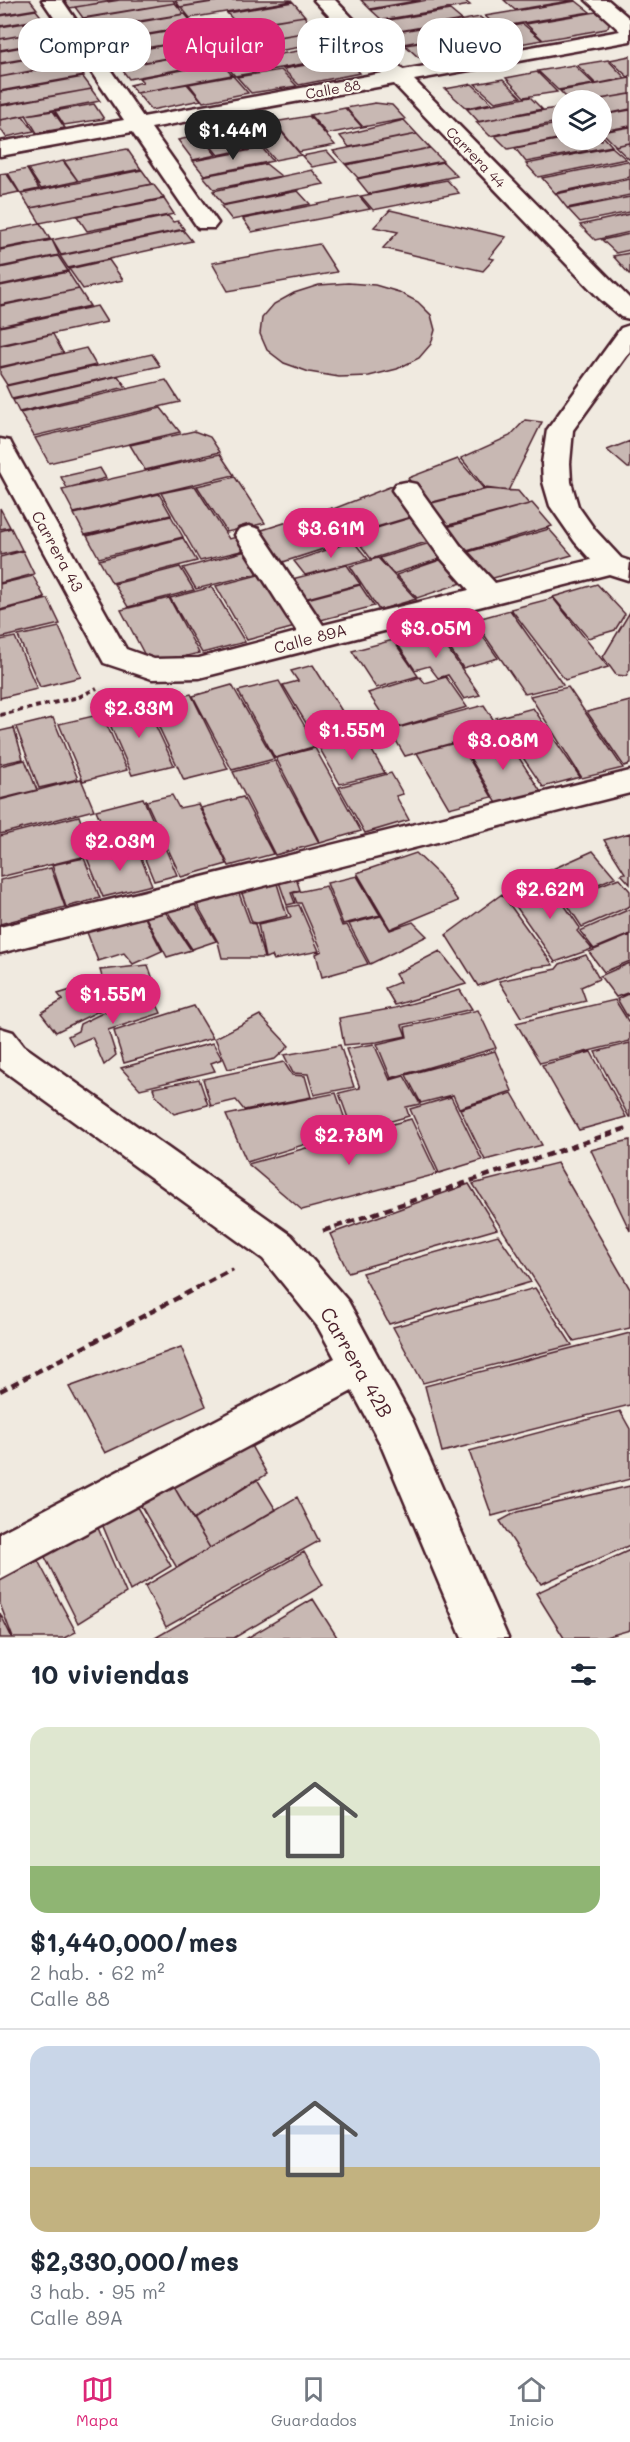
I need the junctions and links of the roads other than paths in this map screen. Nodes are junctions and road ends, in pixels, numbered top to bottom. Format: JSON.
{"nodes":[{"id":1,"x":51,"y":0,"type":"edge"},
{"id":2,"x":324,"y":0,"type":"edge"},
{"id":3,"x":596,"y":0,"type":"edge"},
{"id":4,"x":630,"y":29,"type":"edge"},
{"id":5,"x":630,"y":35,"type":"edge"},
{"id":6,"x":399,"y":77,"type":"junction"},
{"id":7,"x":139,"y":124,"type":"junction"},
{"id":8,"x":0,"y":149,"type":"edge"},
{"id":9,"x":206,"y":224,"type":"dead end"},
{"id":10,"x":630,"y":312,"type":"edge"},
{"id":11,"x":630,"y":333,"type":"edge"},
{"id":12,"x":0,"y":447,"type":"edge"},
{"id":13,"x":11,"y":488,"type":"edge"},
{"id":14,"x":406,"y":490,"type":"dead end"},
{"id":15,"x":249,"y":535,"type":"dead end"},
{"id":16,"x":620,"y":568,"type":"edge"},
{"id":17,"x":488,"y":593,"type":"junction"},
{"id":18,"x":315,"y":637,"type":"junction"},
{"id":19,"x":120,"y":658,"type":"joint"},
{"id":20,"x":630,"y":782,"type":"edge"},
{"id":21,"x":0,"y":940,"type":"edge"},
{"id":22,"x":4,"y":1053,"type":"edge"},
{"id":23,"x":360,"y":1366,"type":"junction"},
{"id":24,"x":0,"y":1557,"type":"edge"},
{"id":25,"x":485,"y":1638,"type":"edge"}],
"edges":[{"from":1,"to":7,"type":"street"},
{"from":2,"to":6,"type":"street","name":"Carrera 44"},
{"from":3,"to":4,"type":"street"},
{"from":5,"to":6,"type":"street","name":"Calle 88"},
{"from":6,"to":7,"type":"street","name":"Calle 88"},
{"from":6,"to":10,"type":"street","name":"Carrera 44"},
{"from":7,"to":8,"type":"street","name":"Calle 88"},
{"from":7,"to":9,"type":"street"},
{"from":11,"to":16,"type":"street"},
{"from":12,"to":13,"type":"street","name":"Carrera 43"},
{"from":13,"to":19,"type":"street","name":"Carrera 43"},
{"from":14,"to":17,"type":"street"},
{"from":15,"to":18,"type":"street"},
{"from":16,"to":17,"type":"street","name":"Calle 89A"},
{"from":17,"to":18,"type":"street","name":"Calle 89A"},
{"from":18,"to":19,"type":"street","name":"Calle 89A"},
{"from":20,"to":21,"type":"street"},
{"from":22,"to":23,"type":"street","name":"Carrera 42B"},
{"from":23,"to":24,"type":"street"},
{"from":23,"to":25,"type":"street","name":"Carrera 42B"}]}
